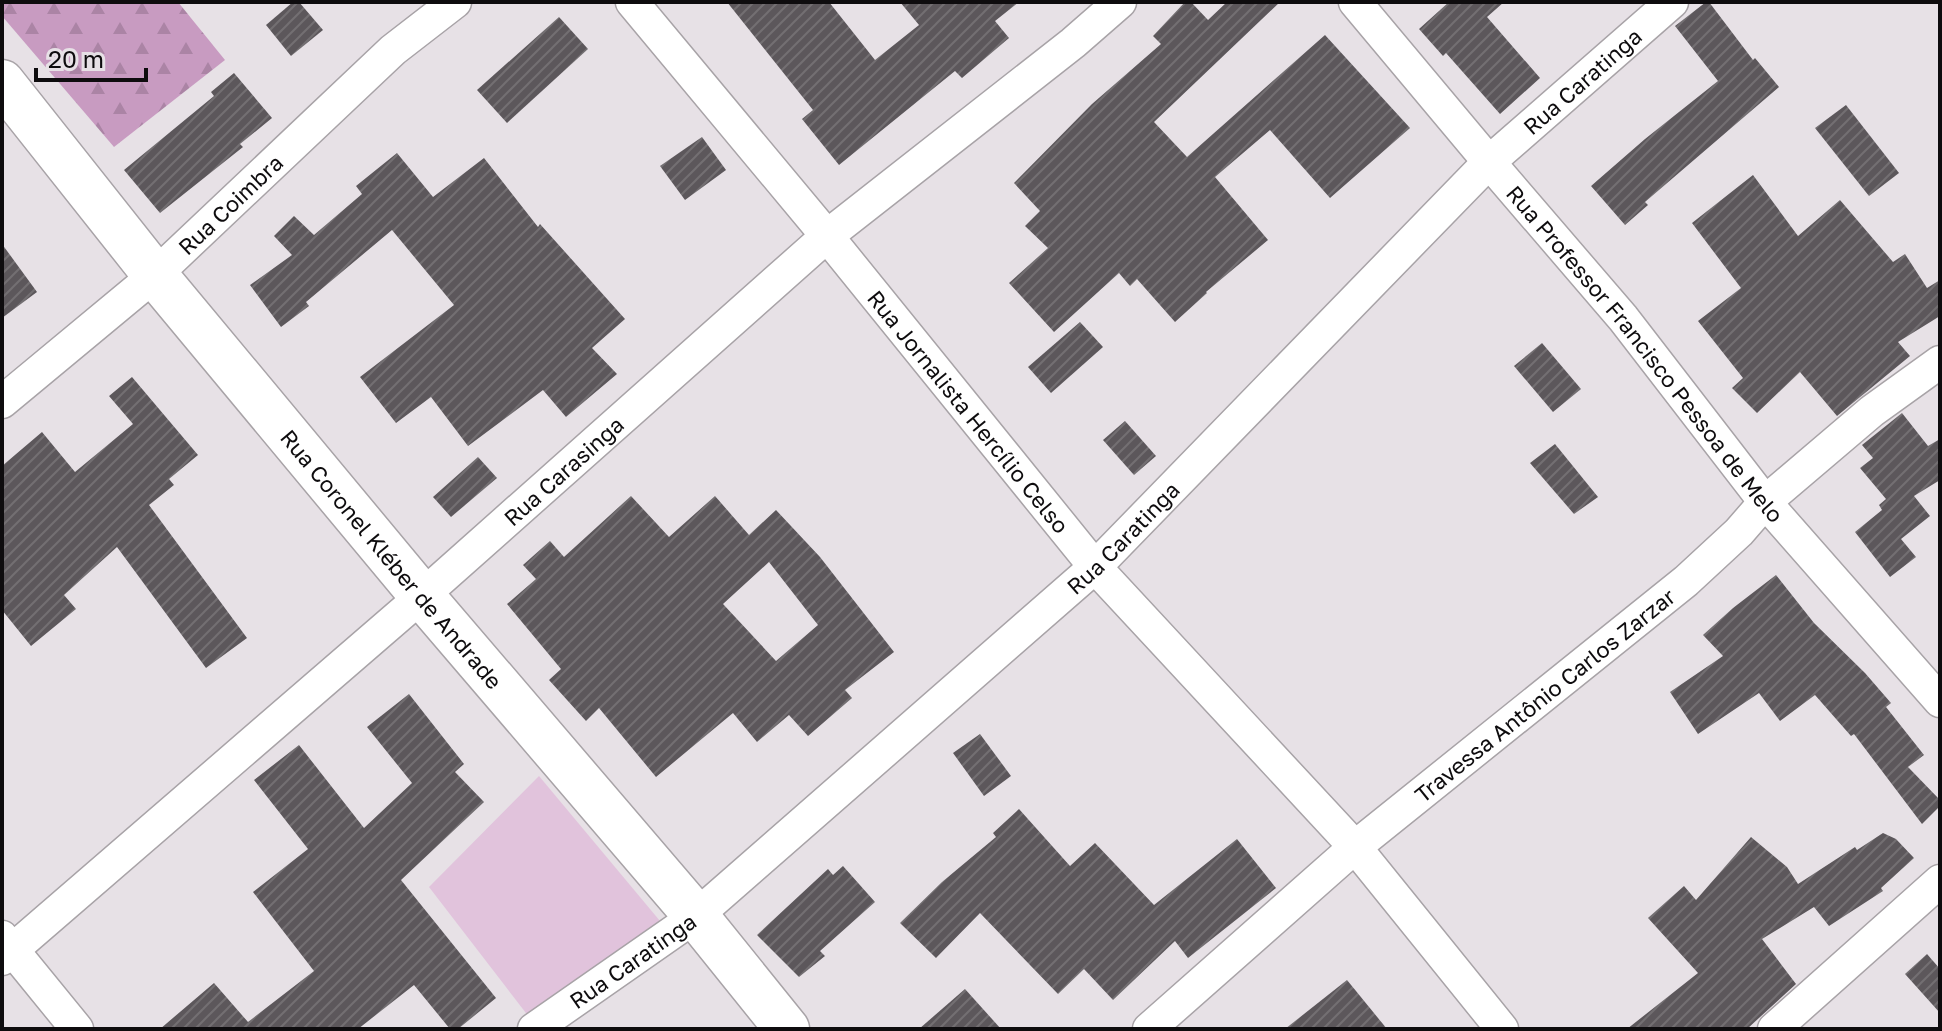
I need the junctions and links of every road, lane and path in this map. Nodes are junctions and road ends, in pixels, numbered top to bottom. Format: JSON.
{"nodes":[{"id":1,"x":455,"y":2,"type":"edge"},
{"id":2,"x":632,"y":2,"type":"edge"},
{"id":3,"x":1120,"y":2,"type":"edge"},
{"id":4,"x":1355,"y":2,"type":"edge"},
{"id":5,"x":1672,"y":2,"type":"edge"},
{"id":6,"x":2,"y":82,"type":"edge"},
{"id":7,"x":1489,"y":162,"type":"junction"},
{"id":8,"x":827,"y":236,"type":"junction"},
{"id":9,"x":155,"y":275,"type":"junction"},
{"id":10,"x":1940,"y":362,"type":"edge"},
{"id":11,"x":2,"y":402,"type":"edge"},
{"id":12,"x":1765,"y":502,"type":"junction"},
{"id":13,"x":1095,"y":567,"type":"junction"},
{"id":14,"x":422,"y":596,"type":"junction"},
{"id":15,"x":1940,"y":701,"type":"edge"},
{"id":16,"x":1355,"y":847,"type":"junction"},
{"id":17,"x":1940,"y":881,"type":"edge"},
{"id":18,"x":696,"y":916,"type":"junction"},
{"id":19,"x":6,"y":949,"type":"edge"},
{"id":20,"x":77,"y":1029,"type":"edge"},
{"id":21,"x":534,"y":1029,"type":"edge"},
{"id":22,"x":787,"y":1029,"type":"edge"},
{"id":23,"x":1149,"y":1029,"type":"edge"},
{"id":24,"x":1502,"y":1029,"type":"edge"},
{"id":25,"x":1774,"y":1029,"type":"edge"}],
"edges":[{"from":1,"to":9,"type":"street","name":"Rua Coimbra"},
{"from":2,"to":8,"type":"street","name":"Rua Jornalista Hercílio Celso"},
{"from":3,"to":8,"type":"street","name":"Rua Carasinga"},
{"from":4,"to":7,"type":"street","name":"Rua Professor Francisco Pessoa de Melo"},
{"from":5,"to":7,"type":"street","name":"Rua Caratinga"},
{"from":6,"to":9,"type":"main road","name":"Rua Coronel Kléber de Andrade"},
{"from":7,"to":12,"type":"street","name":"Rua Professor Francisco Pessoa de Melo"},
{"from":7,"to":13,"type":"street","name":"Rua Caratinga"},
{"from":8,"to":13,"type":"street","name":"Rua Jornalista Hercílio Celso"},
{"from":8,"to":14,"type":"street","name":"Rua Carasinga"},
{"from":9,"to":11,"type":"street","name":"Rua Coimbra"},
{"from":9,"to":14,"type":"main road","name":"Rua Coronel Kléber de Andrade"},
{"from":10,"to":12,"type":"street","name":"Travessa Antônio Carlos Zarzar"},
{"from":12,"to":15,"type":"street","name":"Rua Professor Francisco Pessoa de Melo"},
{"from":12,"to":16,"type":"street","name":"Travessa Antônio Carlos Zarzar"},
{"from":13,"to":16,"type":"street","name":"Rua Jornalista Hercílio Celso"},
{"from":13,"to":18,"type":"street","name":"Rua Caratinga"},
{"from":14,"to":18,"type":"main road","name":"Rua Coronel Kléber de Andrade"},
{"from":14,"to":19,"type":"street","name":"Rua Carasinga"},
{"from":16,"to":23,"type":"street","name":"Travessa Antônio Carlos Zarzar"},
{"from":16,"to":24,"type":"street","name":"Rua Jornalista Hercílio Celso"},
{"from":17,"to":25,"type":"street"},
{"from":18,"to":21,"type":"street","name":"Rua Caratinga"},
{"from":18,"to":22,"type":"main road","name":"Rua Coronel Kléber de Andrade"},
{"from":19,"to":20,"type":"street"}]}
